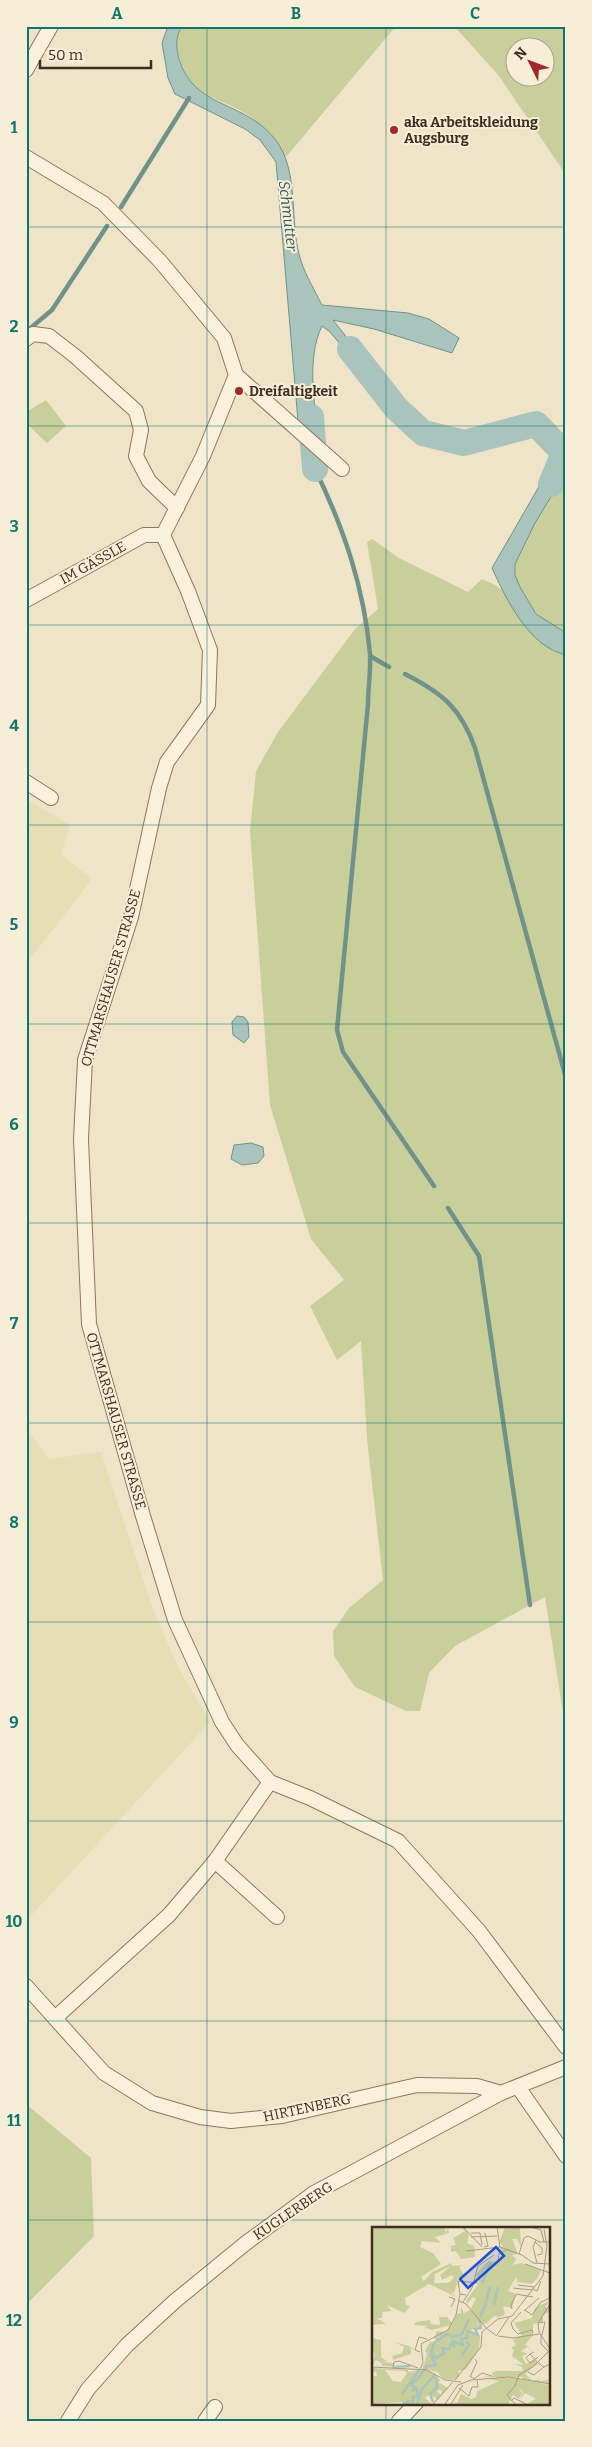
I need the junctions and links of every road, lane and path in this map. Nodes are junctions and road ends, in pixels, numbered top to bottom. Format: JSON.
{"nodes":[{"id":1,"x":51,"y":26,"type":"edge"},
{"id":2,"x":26,"y":70,"type":"edge"},
{"id":3,"x":26,"y":157,"type":"edge"},
{"id":4,"x":26,"y":339,"type":"edge"},
{"id":5,"x":236,"y":375,"type":"junction"},
{"id":6,"x":342,"y":469,"type":"dead end"},
{"id":7,"x":176,"y":508,"type":"junction"},
{"id":8,"x":163,"y":535,"type":"junction"},
{"id":9,"x":26,"y":600,"type":"edge"},
{"id":10,"x":26,"y":782,"type":"edge"},
{"id":11,"x":51,"y":798,"type":"dead end"},
{"id":12,"x":270,"y":1782,"type":"junction"},
{"id":13,"x":215,"y":1860,"type":"junction"},
{"id":14,"x":277,"y":1917,"type":"dead end"},
{"id":15,"x":26,"y":1986,"type":"edge"},
{"id":16,"x":55,"y":2018,"type":"junction"},
{"id":17,"x":566,"y":2047,"type":"edge"},
{"id":18,"x":566,"y":2067,"type":"edge"},
{"id":19,"x":518,"y":2087,"type":"junction"},
{"id":20,"x":502,"y":2093,"type":"junction"},
{"id":21,"x":566,"y":2156,"type":"edge"},
{"id":22,"x":415,"y":2404,"type":"edge"},
{"id":23,"x":215,"y":2407,"type":"dead end"},
{"id":24,"x":68,"y":2421,"type":"edge"},
{"id":25,"x":205,"y":2421,"type":"edge"},
{"id":26,"x":399,"y":2421,"type":"edge"}],
"edges":[{"from":1,"to":2,"type":"street"},
{"from":3,"to":5,"type":"street"},
{"from":4,"to":7,"type":"street"},
{"from":5,"to":6,"type":"street"},
{"from":5,"to":7,"type":"street"},
{"from":7,"to":8,"type":"street"},
{"from":8,"to":9,"type":"street","name":"IM GÄSSLE"},
{"from":8,"to":12,"type":"street","name":"OTTMARSHAUSER STRASSE"},
{"from":10,"to":11,"type":"street"},
{"from":12,"to":13,"type":"street"},
{"from":12,"to":17,"type":"street","name":"OTTMARSHAUSER STRASSE"},
{"from":13,"to":14,"type":"street"},
{"from":13,"to":16,"type":"street"},
{"from":15,"to":16,"type":"street","name":"HIRTENBERG"},
{"from":16,"to":20,"type":"street","name":"HIRTENBERG"},
{"from":18,"to":19,"type":"street","name":"KUGLERBERG"},
{"from":19,"to":20,"type":"street","name":"KUGLERBERG"},
{"from":19,"to":21,"type":"street"},
{"from":20,"to":24,"type":"street","name":"KUGLERBERG"},
{"from":22,"to":26,"type":"street"},
{"from":23,"to":25,"type":"street"}]}
